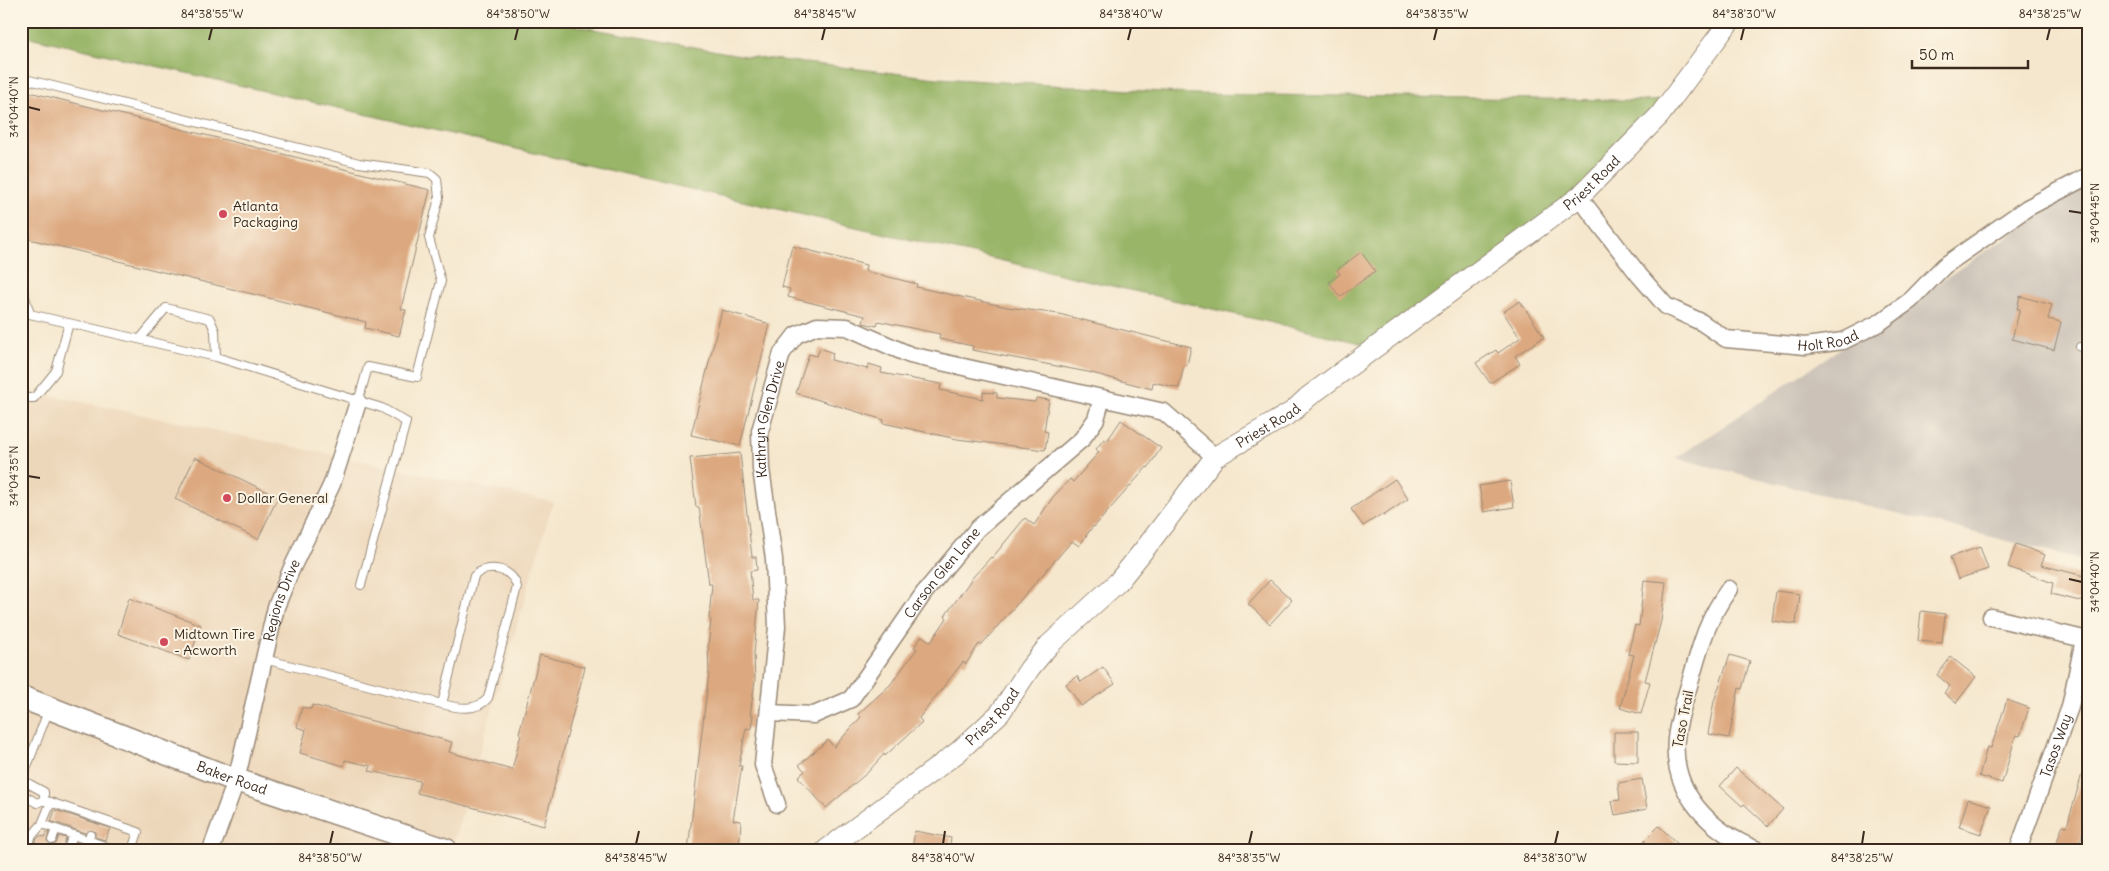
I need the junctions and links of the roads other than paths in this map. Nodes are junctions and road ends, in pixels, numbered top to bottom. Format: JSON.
{"nodes":[{"id":1,"x":1730,"y":21,"type":"edge"},
{"id":2,"x":21,"y":78,"type":"edge"},
{"id":3,"x":2088,"y":176,"type":"edge"},
{"id":4,"x":1579,"y":196,"type":"junction"},
{"id":5,"x":21,"y":284,"type":"edge"},
{"id":6,"x":21,"y":312,"type":"edge"},
{"id":7,"x":30,"y":314,"type":"junction"},
{"id":8,"x":69,"y":323,"type":"junction"},
{"id":9,"x":140,"y":340,"type":"junction"},
{"id":10,"x":216,"y":358,"type":"junction"},
{"id":11,"x":21,"y":398,"type":"edge"},
{"id":12,"x":1102,"y":398,"type":"junction"},
{"id":13,"x":358,"y":402,"type":"junction"},
{"id":14,"x":1215,"y":457,"type":"junction"},
{"id":15,"x":361,"y":585,"type":"dead end"},
{"id":16,"x":1729,"y":589,"type":"dead end"},
{"id":17,"x":1992,"y":618,"type":"dead end"},
{"id":18,"x":2086,"y":640,"type":"edge"},
{"id":19,"x":264,"y":660,"type":"junction"},
{"id":20,"x":21,"y":697,"type":"edge"},
{"id":21,"x":442,"y":704,"type":"junction"},
{"id":22,"x":50,"y":708,"type":"junction"},
{"id":23,"x":769,"y":713,"type":"junction"},
{"id":24,"x":22,"y":781,"type":"edge"},
{"id":25,"x":236,"y":781,"type":"junction"},
{"id":26,"x":21,"y":794,"type":"edge"},
{"id":27,"x":48,"y":801,"type":"junction"},
{"id":28,"x":778,"y":804,"type":"dead end"},
{"id":29,"x":42,"y":824,"type":"junction"},
{"id":30,"x":56,"y":829,"type":"junction"},
{"id":31,"x":68,"y":831,"type":"junction"},
{"id":32,"x":89,"y":838,"type":"junction"},
{"id":33,"x":52,"y":840,"type":"dead end"},
{"id":34,"x":69,"y":846,"type":"dead end"},
{"id":35,"x":100,"y":847,"type":"edge"},
{"id":36,"x":27,"y":850,"type":"edge"},
{"id":37,"x":84,"y":850,"type":"edge"},
{"id":38,"x":115,"y":850,"type":"edge"},
{"id":39,"x":132,"y":850,"type":"edge"},
{"id":40,"x":211,"y":850,"type":"edge"},
{"id":41,"x":446,"y":850,"type":"edge"},
{"id":42,"x":826,"y":850,"type":"edge"},
{"id":43,"x":1758,"y":850,"type":"edge"},
{"id":44,"x":2018,"y":850,"type":"edge"}],
"edges":[{"from":1,"to":4,"type":"street","name":"Priest Road"},
{"from":2,"to":13,"type":"lane"},
{"from":3,"to":4,"type":"street","name":"Holt Road"},
{"from":4,"to":14,"type":"street","name":"Priest Road"},
{"from":5,"to":7,"type":"lane"},
{"from":6,"to":7,"type":"lane"},
{"from":7,"to":8,"type":"lane"},
{"from":8,"to":9,"type":"lane"},
{"from":8,"to":11,"type":"lane"},
{"from":9,"to":10,"type":"lane"},
{"from":9,"to":10,"type":"lane"},
{"from":10,"to":13,"type":"lane"},
{"from":12,"to":14,"type":"street","name":"Kathryn Glen Drive"},
{"from":12,"to":23,"type":"street","name":"Carson Glen Lane"},
{"from":12,"to":23,"type":"street","name":"Kathryn Glen Drive"},
{"from":13,"to":15,"type":"lane"},
{"from":13,"to":19,"type":"street","name":"Regions Drive"},
{"from":14,"to":42,"type":"street","name":"Priest Road"},
{"from":16,"to":43,"type":"street","name":"Taso Trail"},
{"from":17,"to":18,"type":"street"},
{"from":18,"to":44,"type":"street","name":"Tasos Way"},
{"from":19,"to":21,"type":"lane"},
{"from":19,"to":25,"type":"street","name":"Regions Drive"},
{"from":20,"to":22,"type":"main road","name":"Baker Road"},
{"from":21,"to":21,"type":"lane"},
{"from":22,"to":24,"type":"lane"},
{"from":22,"to":25,"type":"main road","name":"Baker Road"},
{"from":23,"to":28,"type":"street","name":"Kathryn Glen Drive"},
{"from":24,"to":27,"type":"lane"},
{"from":25,"to":40,"type":"street","name":"Regions Drive"},
{"from":25,"to":41,"type":"main road","name":"Baker Road"},
{"from":26,"to":27,"type":"lane"},
{"from":27,"to":29,"type":"lane"},
{"from":27,"to":39,"type":"lane"},
{"from":29,"to":30,"type":"lane"},
{"from":29,"to":36,"type":"lane"},
{"from":30,"to":31,"type":"lane"},
{"from":30,"to":33,"type":"lane"},
{"from":31,"to":32,"type":"lane"},
{"from":31,"to":34,"type":"lane"},
{"from":32,"to":35,"type":"lane"},
{"from":32,"to":37,"type":"lane"},
{"from":35,"to":38,"type":"lane"}]}
